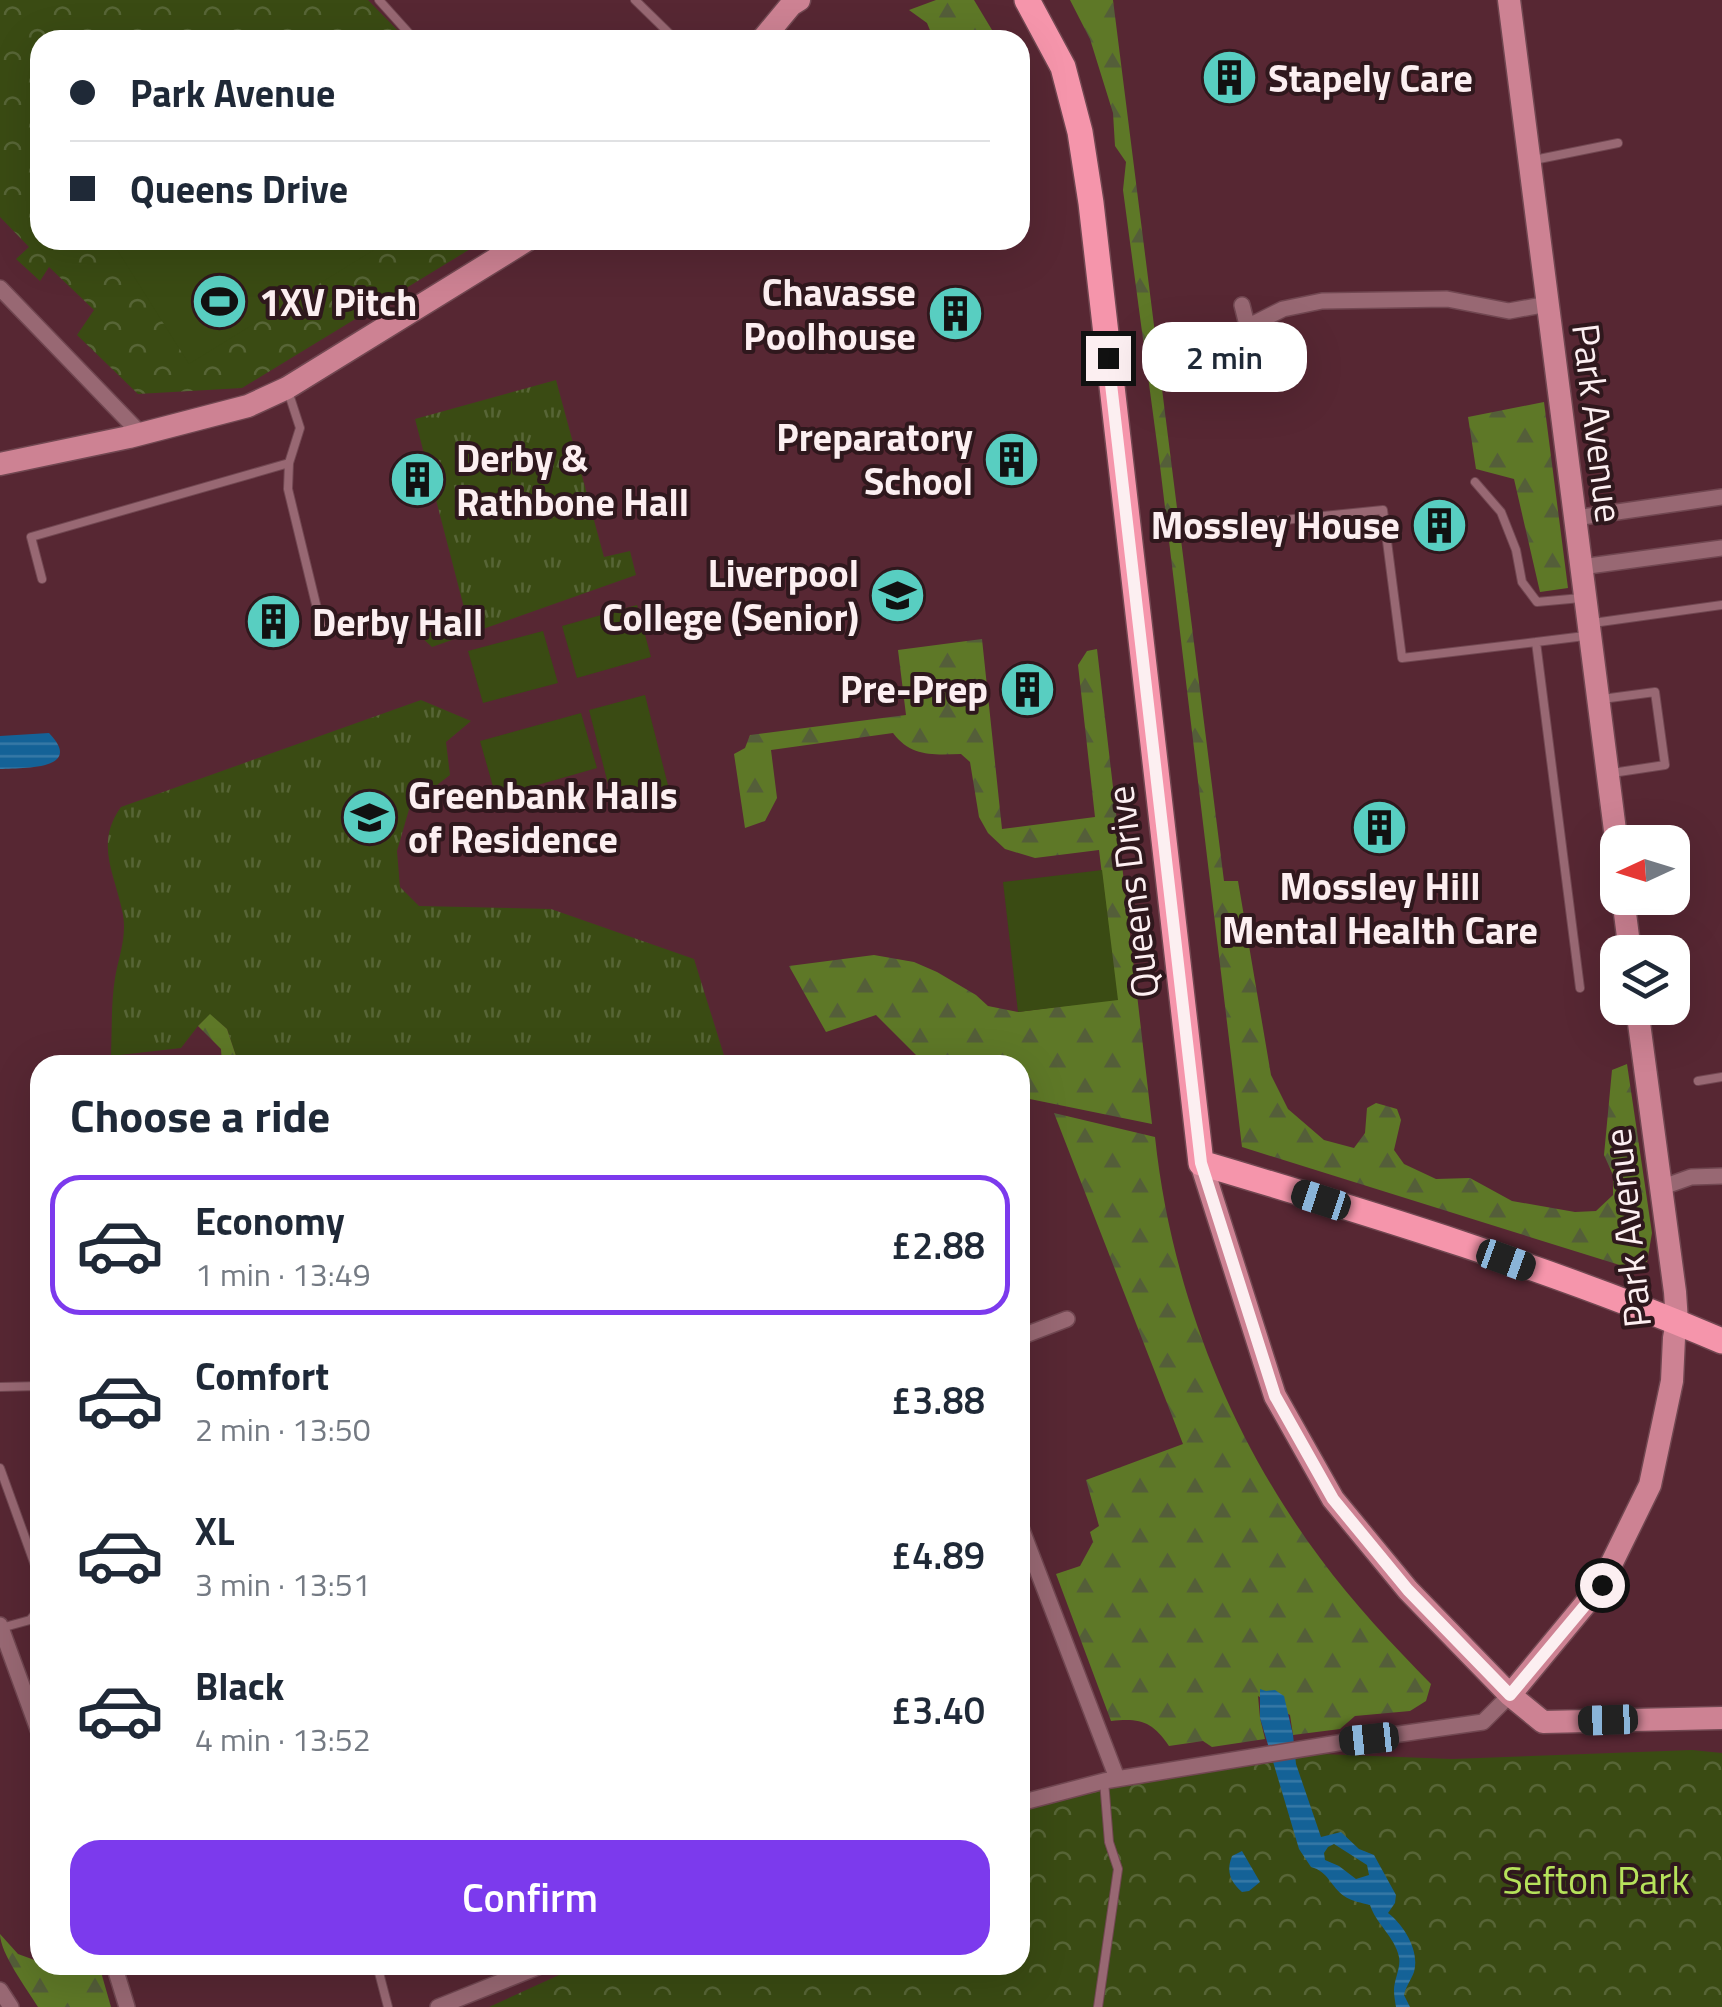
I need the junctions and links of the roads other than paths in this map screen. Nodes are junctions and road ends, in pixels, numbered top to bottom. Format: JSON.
{"nodes":[{"id":1,"x":379,"y":0,"type":"edge"},
{"id":2,"x":636,"y":0,"type":"edge"},
{"id":3,"x":799,"y":0,"type":"edge"},
{"id":4,"x":1027,"y":0,"type":"edge"},
{"id":5,"x":1509,"y":0,"type":"edge"},
{"id":6,"x":406,"y":30,"type":"edge"},
{"id":7,"x":666,"y":30,"type":"edge"},
{"id":8,"x":770,"y":30,"type":"edge"},
{"id":9,"x":1618,"y":142,"type":"dead end"},
{"id":10,"x":1530,"y":162,"type":"junction"},
{"id":11,"x":513,"y":250,"type":"edge"},
{"id":12,"x":0,"y":288,"type":"edge"},
{"id":13,"x":1548,"y":304,"type":"junction"},
{"id":14,"x":1242,"y":305,"type":"dead end"},
{"id":15,"x":1248,"y":327,"type":"junction"},
{"id":16,"x":1253,"y":349,"type":"dead end"},
{"id":17,"x":287,"y":388,"type":"junction"},
{"id":18,"x":140,"y":432,"type":"junction"},
{"id":19,"x":0,"y":464,"type":"edge"},
{"id":20,"x":288,"y":464,"type":"junction"},
{"id":21,"x":1475,"y":482,"type":"dead end"},
{"id":22,"x":1722,"y":497,"type":"edge"},
{"id":23,"x":1575,"y":518,"type":"junction"},
{"id":24,"x":1254,"y":524,"type":"dead end"},
{"id":25,"x":1722,"y":548,"type":"edge"},
{"id":26,"x":1581,"y":567,"type":"junction"},
{"id":27,"x":42,"y":579,"type":"dead end"},
{"id":28,"x":1585,"y":598,"type":"junction"},
{"id":29,"x":1722,"y":605,"type":"edge"},
{"id":30,"x":322,"y":629,"type":"dead end"},
{"id":31,"x":1589,"y":630,"type":"junction"},
{"id":32,"x":1536,"y":642,"type":"junction"},
{"id":33,"x":1598,"y":699,"type":"junction"},
{"id":34,"x":1607,"y":774,"type":"junction"},
{"id":35,"x":1614,"y":825,"type":"edge"},
{"id":36,"x":1580,"y":988,"type":"dead end"},
{"id":37,"x":1639,"y":1025,"type":"edge"},
{"id":38,"x":1722,"y":1078,"type":"edge"},
{"id":39,"x":1698,"y":1081,"type":"dead end"},
{"id":40,"x":1201,"y":1163,"type":"junction"},
{"id":41,"x":1722,"y":1176,"type":"edge"},
{"id":42,"x":1660,"y":1188,"type":"junction"},
{"id":43,"x":1068,"y":1319,"type":"dead end"},
{"id":44,"x":1677,"y":1322,"type":"junction"},
{"id":45,"x":1030,"y":1333,"type":"edge"},
{"id":46,"x":1722,"y":1341,"type":"edge"},
{"id":47,"x":30,"y":1386,"type":"edge"},
{"id":48,"x":0,"y":1387,"type":"edge"},
{"id":49,"x":0,"y":1468,"type":"edge"},
{"id":50,"x":30,"y":1552,"type":"edge"},
{"id":51,"x":1030,"y":1553,"type":"edge"},
{"id":52,"x":30,"y":1620,"type":"edge"},
{"id":53,"x":1,"y":1627,"type":"edge"},
{"id":54,"x":1510,"y":1695,"type":"junction"},
{"id":55,"x":30,"y":1707,"type":"edge"},
{"id":56,"x":1722,"y":1718,"type":"edge"},
{"id":57,"x":1110,"y":1780,"type":"junction"},
{"id":58,"x":1030,"y":1800,"type":"edge"},
{"id":59,"x":117,"y":1975,"type":"edge"},
{"id":60,"x":380,"y":1975,"type":"edge"},
{"id":61,"x":518,"y":1975,"type":"edge"},
{"id":62,"x":0,"y":1990,"type":"edge"},
{"id":63,"x":11,"y":2007,"type":"edge"},
{"id":64,"x":126,"y":2007,"type":"edge"},
{"id":65,"x":388,"y":2007,"type":"edge"},
{"id":66,"x":438,"y":2007,"type":"edge"},
{"id":67,"x":1098,"y":2007,"type":"edge"}],
"edges":[{"from":1,"to":6,"type":"lane"},
{"from":2,"to":7,"type":"lane"},
{"from":3,"to":8,"type":"street"},
{"from":4,"to":40,"type":"main road","name":"Queens Drive"},
{"from":5,"to":10,"type":"street","name":"Park Avenue"},
{"from":9,"to":10,"type":"lane"},
{"from":10,"to":13,"type":"street","name":"Park Avenue"},
{"from":11,"to":17,"type":"street"},
{"from":12,"to":18,"type":"street"},
{"from":13,"to":15,"type":"street"},
{"from":13,"to":23,"type":"street","name":"Park Avenue"},
{"from":14,"to":15,"type":"street"},
{"from":15,"to":16,"type":"street"},
{"from":17,"to":18,"type":"street"},
{"from":17,"to":20,"type":"lane"},
{"from":18,"to":19,"type":"street"},
{"from":20,"to":27,"type":"lane"},
{"from":20,"to":30,"type":"lane"},
{"from":21,"to":28,"type":"lane"},
{"from":22,"to":23,"type":"street"},
{"from":23,"to":26,"type":"street","name":"Park Avenue"},
{"from":24,"to":32,"type":"lane"},
{"from":25,"to":26,"type":"street"},
{"from":26,"to":28,"type":"street","name":"Park Avenue"},
{"from":28,"to":31,"type":"street","name":"Park Avenue"},
{"from":29,"to":31,"type":"lane"},
{"from":31,"to":32,"type":"lane"},
{"from":31,"to":33,"type":"street","name":"Park Avenue"},
{"from":32,"to":36,"type":"lane"},
{"from":33,"to":34,"type":"street","name":"Park Avenue"},
{"from":33,"to":34,"type":"lane"},
{"from":34,"to":35,"type":"street","name":"Park Avenue"},
{"from":37,"to":42,"type":"street","name":"Park Avenue"},
{"from":38,"to":39,"type":"lane"},
{"from":40,"to":44,"type":"main road"},
{"from":40,"to":54,"type":"street","name":"Queens Drive"},
{"from":41,"to":42,"type":"street"},
{"from":42,"to":44,"type":"street","name":"Park Avenue"},
{"from":43,"to":45,"type":"street"},
{"from":44,"to":46,"type":"main road"},
{"from":44,"to":54,"type":"street","name":"Park Avenue"},
{"from":47,"to":48,"type":"lane"},
{"from":49,"to":50,"type":"lane"},
{"from":51,"to":57,"type":"street"},
{"from":52,"to":53,"type":"lane"},
{"from":53,"to":55,"type":"street"},
{"from":54,"to":56,"type":"street","name":"Queens Drive"},
{"from":54,"to":57,"type":"street"},
{"from":57,"to":58,"type":"street"},
{"from":57,"to":67,"type":"lane"},
{"from":59,"to":64,"type":"street"},
{"from":60,"to":65,"type":"lane"},
{"from":61,"to":66,"type":"street"},
{"from":62,"to":63,"type":"street"}]}
